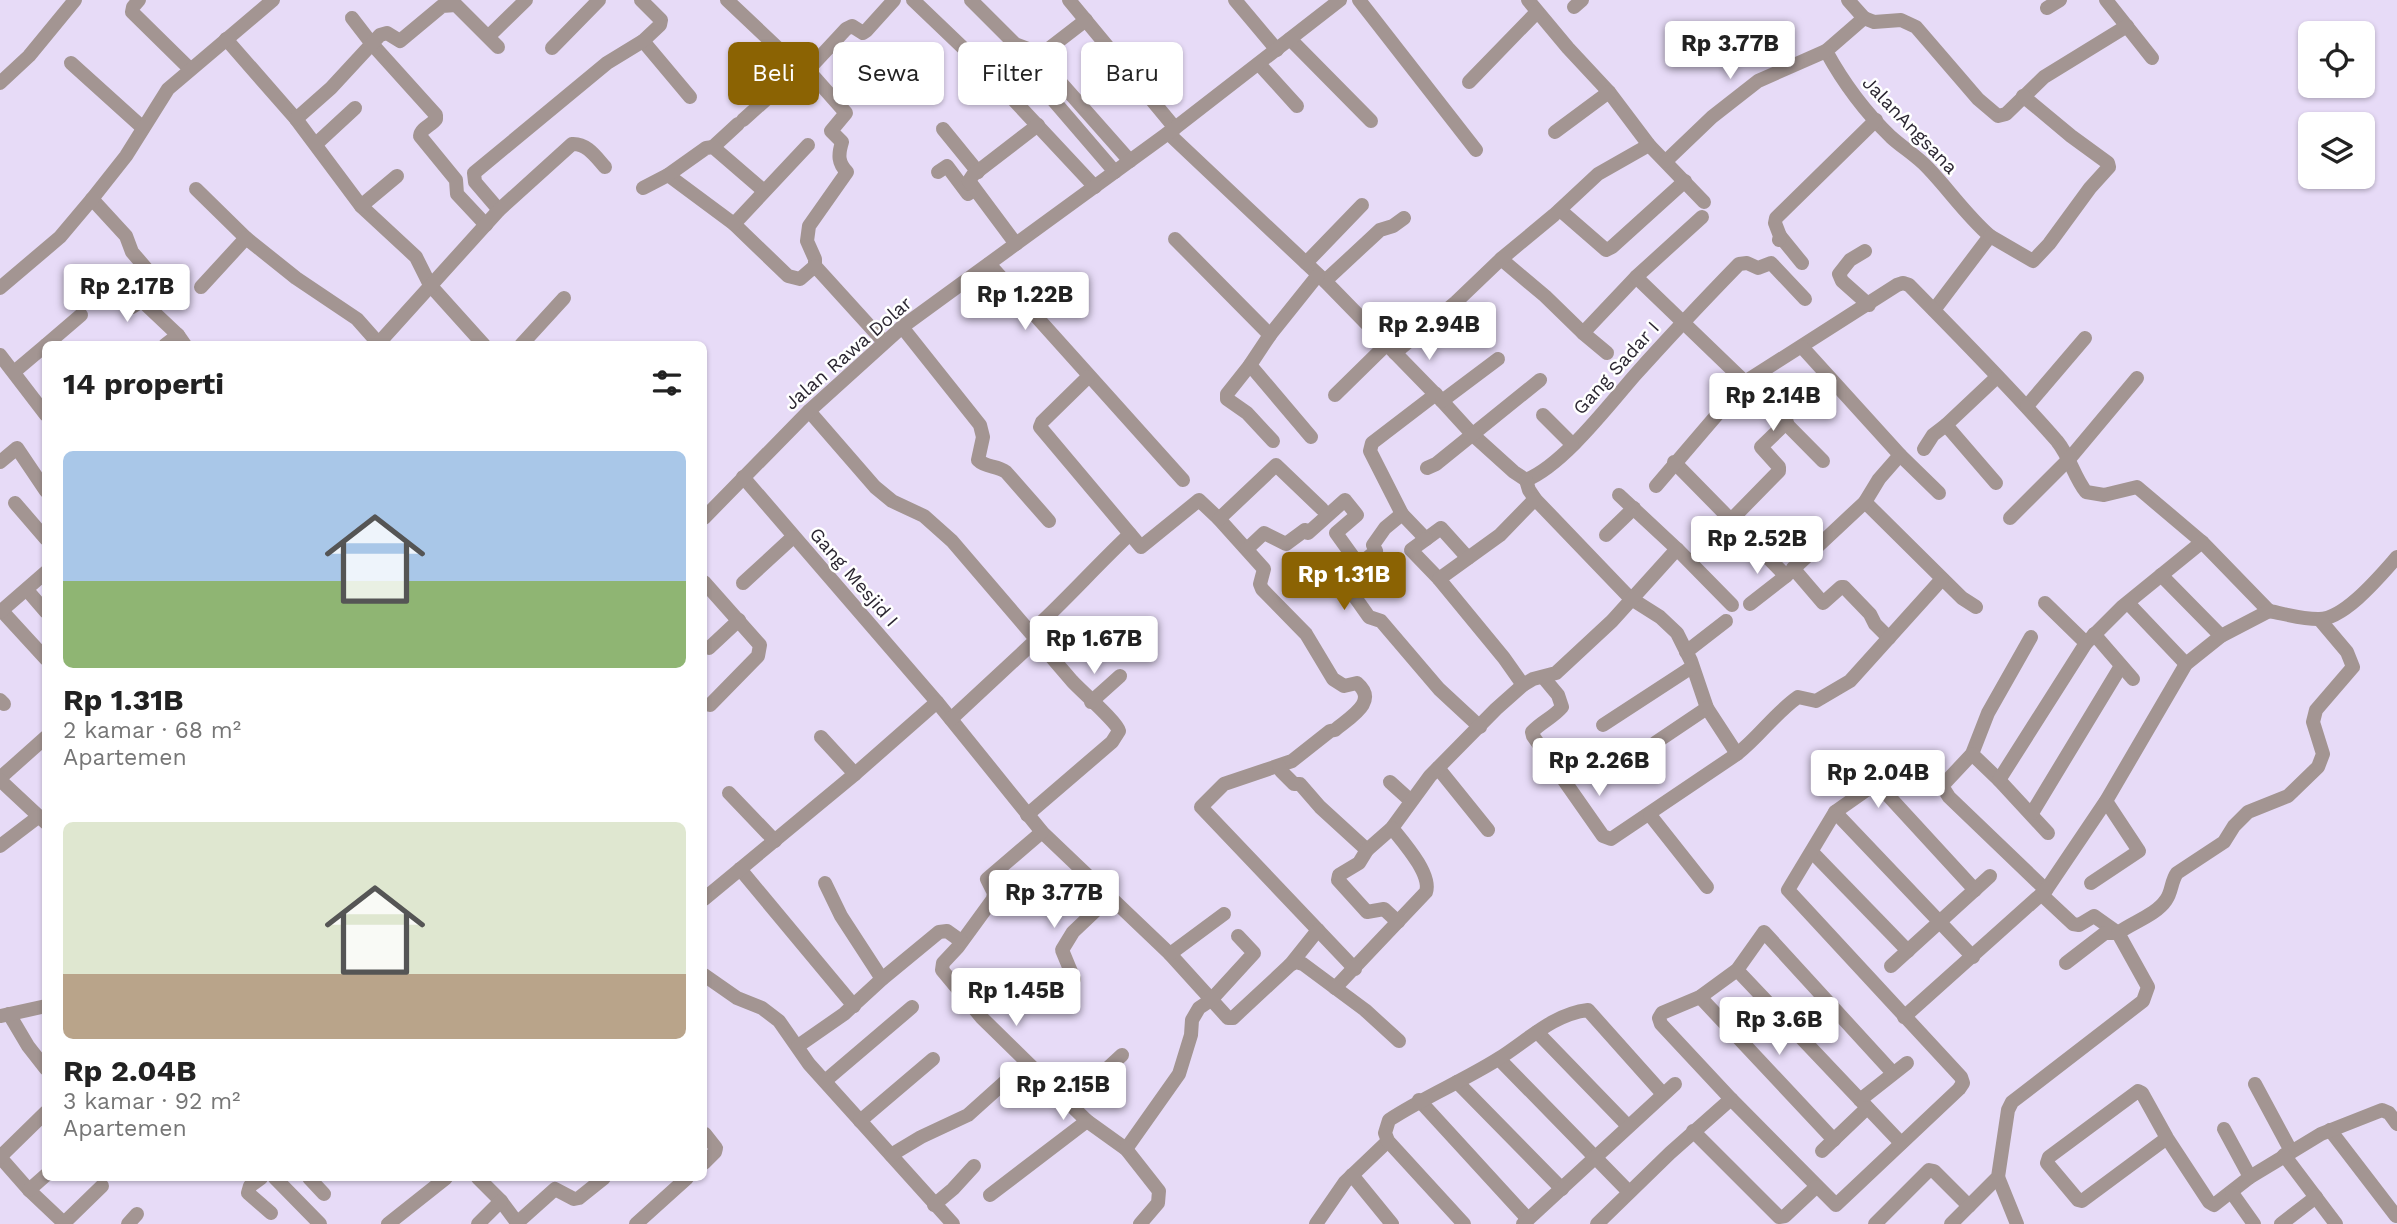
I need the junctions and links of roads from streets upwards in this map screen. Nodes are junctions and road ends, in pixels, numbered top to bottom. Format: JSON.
{"nodes":[{"id":1,"x":75,"y":0,"type":"edge"},
{"id":2,"x":139,"y":0,"type":"edge"},
{"id":3,"x":273,"y":0,"type":"edge"},
{"id":4,"x":526,"y":0,"type":"edge"},
{"id":5,"x":599,"y":0,"type":"edge"},
{"id":6,"x":641,"y":0,"type":"edge"},
{"id":7,"x":727,"y":0,"type":"edge"},
{"id":8,"x":894,"y":0,"type":"edge"},
{"id":9,"x":913,"y":0,"type":"edge"},
{"id":10,"x":971,"y":0,"type":"edge"},
{"id":11,"x":1069,"y":0,"type":"edge"},
{"id":12,"x":1235,"y":0,"type":"edge"},
{"id":13,"x":1340,"y":0,"type":"edge"},
{"id":14,"x":1359,"y":0,"type":"edge"},
{"id":15,"x":1848,"y":0,"type":"edge"},
{"id":16,"x":2060,"y":0,"type":"edge"},
{"id":17,"x":2106,"y":0,"type":"edge"},
{"id":18,"x":458,"y":2,"type":"edge"},
{"id":19,"x":1533,"y":6,"type":"edge"},
{"id":20,"x":2047,"y":8,"type":"dead end"},
{"id":21,"x":352,"y":18,"type":"dead end"},
{"id":22,"x":1864,"y":18,"type":"junction"},
{"id":23,"x":1086,"y":20,"type":"junction"},
{"id":24,"x":2126,"y":26,"type":"junction"},
{"id":25,"x":226,"y":39,"type":"junction"},
{"id":26,"x":1290,"y":39,"type":"junction"},
{"id":27,"x":642,"y":41,"type":"junction"},
{"id":28,"x":773,"y":42,"type":"edge"},
{"id":29,"x":1013,"y":42,"type":"edge"},
{"id":30,"x":1057,"y":42,"type":"edge"},
{"id":31,"x":372,"y":44,"type":"junction"},
{"id":32,"x":552,"y":48,"type":"dead end"},
{"id":33,"x":1277,"y":50,"type":"junction"},
{"id":34,"x":1826,"y":51,"type":"junction"},
{"id":35,"x":819,"y":55,"type":"edge"},
{"id":36,"x":2152,"y":58,"type":"dead end"},
{"id":37,"x":71,"y":63,"type":"dead end"},
{"id":38,"x":1259,"y":64,"type":"junction"},
{"id":39,"x":190,"y":69,"type":"junction"},
{"id":40,"x":1469,"y":82,"type":"dead end"},
{"id":41,"x":0,"y":83,"type":"edge"},
{"id":42,"x":819,"y":86,"type":"edge"},
{"id":43,"x":1067,"y":90,"type":"edge"},
{"id":44,"x":1609,"y":92,"type":"junction"},
{"id":45,"x":2023,"y":96,"type":"junction"},
{"id":46,"x":690,"y":97,"type":"dead end"},
{"id":47,"x":761,"y":105,"type":"edge"},
{"id":48,"x":1057,"y":105,"type":"edge"},
{"id":49,"x":1297,"y":106,"type":"dead end"},
{"id":50,"x":355,"y":108,"type":"dead end"},
{"id":51,"x":296,"y":119,"type":"junction"},
{"id":52,"x":1876,"y":120,"type":"junction"},
{"id":53,"x":1371,"y":121,"type":"dead end"},
{"id":54,"x":1038,"y":125,"type":"junction"},
{"id":55,"x":143,"y":128,"type":"junction"},
{"id":56,"x":943,"y":129,"type":"dead end"},
{"id":57,"x":1171,"y":131,"type":"junction"},
{"id":58,"x":1555,"y":132,"type":"dead end"},
{"id":59,"x":316,"y":144,"type":"junction"},
{"id":60,"x":808,"y":145,"type":"dead end"},
{"id":61,"x":1649,"y":145,"type":"junction"},
{"id":62,"x":713,"y":147,"type":"junction"},
{"id":63,"x":1476,"y":150,"type":"dead end"},
{"id":64,"x":1130,"y":161,"type":"junction"},
{"id":65,"x":1666,"y":161,"type":"junction"},
{"id":66,"x":605,"y":167,"type":"dead end"},
{"id":67,"x":938,"y":172,"type":"dead end"},
{"id":68,"x":978,"y":172,"type":"junction"},
{"id":69,"x":1115,"y":172,"type":"junction"},
{"id":70,"x":668,"y":175,"type":"junction"},
{"id":71,"x":397,"y":176,"type":"dead end"},
{"id":72,"x":1685,"y":181,"type":"junction"},
{"id":73,"x":1095,"y":187,"type":"junction"},
{"id":74,"x":643,"y":188,"type":"dead end"},
{"id":75,"x":196,"y":189,"type":"dead end"},
{"id":76,"x":975,"y":189,"type":"junction"},
{"id":77,"x":764,"y":191,"type":"junction"},
{"id":78,"x":92,"y":199,"type":"junction"},
{"id":79,"x":1362,"y":205,"type":"dead end"},
{"id":80,"x":361,"y":206,"type":"junction"},
{"id":81,"x":499,"y":210,"type":"junction"},
{"id":82,"x":1560,"y":210,"type":"junction"},
{"id":83,"x":1404,"y":218,"type":"dead end"},
{"id":84,"x":734,"y":224,"type":"junction"},
{"id":85,"x":486,"y":225,"type":"junction"},
{"id":86,"x":1990,"y":236,"type":"junction"},
{"id":87,"x":246,"y":237,"type":"junction"},
{"id":88,"x":1175,"y":239,"type":"dead end"},
{"id":89,"x":1016,"y":244,"type":"junction"},
{"id":90,"x":1865,"y":251,"type":"dead end"},
{"id":91,"x":1501,"y":259,"type":"junction"},
{"id":92,"x":1306,"y":263,"type":"junction"},
{"id":93,"x":1802,"y":263,"type":"dead end"},
{"id":94,"x":989,"y":264,"type":"junction"},
{"id":95,"x":815,"y":266,"type":"junction"},
{"id":96,"x":97,"y":272,"type":"dead end"},
{"id":97,"x":1636,"y":277,"type":"junction"},
{"id":98,"x":1322,"y":278,"type":"junction"},
{"id":99,"x":430,"y":285,"type":"junction"},
{"id":100,"x":201,"y":287,"type":"dead end"},
{"id":101,"x":0,"y":288,"type":"edge"},
{"id":102,"x":564,"y":298,"type":"dead end"},
{"id":103,"x":1805,"y":299,"type":"dead end"},
{"id":104,"x":142,"y":301,"type":"junction"},
{"id":105,"x":1869,"y":305,"type":"junction"},
{"id":106,"x":1934,"y":310,"type":"junction"},
{"id":107,"x":81,"y":315,"type":"dead end"},
{"id":108,"x":1684,"y":322,"type":"junction"},
{"id":109,"x":902,"y":327,"type":"junction"},
{"id":110,"x":1583,"y":333,"type":"junction"},
{"id":111,"x":1270,"y":335,"type":"junction"},
{"id":112,"x":2085,"y":338,"type":"dead end"},
{"id":113,"x":62,"y":340,"type":"edge"},
{"id":114,"x":182,"y":340,"type":"edge"},
{"id":115,"x":376,"y":341,"type":"edge"},
{"id":116,"x":382,"y":341,"type":"edge"},
{"id":117,"x":478,"y":341,"type":"edge"},
{"id":118,"x":526,"y":341,"type":"edge"},
{"id":119,"x":884,"y":342,"type":"junction"},
{"id":120,"x":1801,"y":347,"type":"junction"},
{"id":121,"x":42,"y":348,"type":"edge"},
{"id":122,"x":1391,"y":349,"type":"junction"},
{"id":123,"x":1607,"y":353,"type":"dead end"},
{"id":124,"x":0,"y":355,"type":"edge"},
{"id":125,"x":1498,"y":359,"type":"dead end"},
{"id":126,"x":1250,"y":365,"type":"junction"},
{"id":127,"x":14,"y":372,"type":"junction"},
{"id":128,"x":1088,"y":377,"type":"junction"},
{"id":129,"x":1997,"y":377,"type":"junction"},
{"id":130,"x":2137,"y":378,"type":"dead end"},
{"id":131,"x":1539,"y":380,"type":"dead end"},
{"id":132,"x":1745,"y":382,"type":"junction"},
{"id":133,"x":1335,"y":395,"type":"dead end"},
{"id":134,"x":1439,"y":397,"type":"junction"},
{"id":135,"x":2027,"y":406,"type":"junction"},
{"id":136,"x":42,"y":410,"type":"edge"},
{"id":137,"x":808,"y":411,"type":"junction"},
{"id":138,"x":1543,"y":415,"type":"dead end"},
{"id":139,"x":1787,"y":422,"type":"junction"},
{"id":140,"x":1946,"y":425,"type":"junction"},
{"id":141,"x":1473,"y":435,"type":"junction"},
{"id":142,"x":1311,"y":437,"type":"dead end"},
{"id":143,"x":1273,"y":441,"type":"dead end"},
{"id":144,"x":1572,"y":444,"type":"junction"},
{"id":145,"x":1924,"y":449,"type":"dead end"},
{"id":146,"x":1900,"y":455,"type":"junction"},
{"id":147,"x":2070,"y":458,"type":"junction"},
{"id":148,"x":1674,"y":461,"type":"junction"},
{"id":149,"x":1823,"y":461,"type":"dead end"},
{"id":150,"x":0,"y":462,"type":"edge"},
{"id":151,"x":1427,"y":468,"type":"dead end"},
{"id":152,"x":743,"y":477,"type":"junction"},
{"id":153,"x":1183,"y":480,"type":"dead end"},
{"id":154,"x":1526,"y":480,"type":"junction"},
{"id":155,"x":1996,"y":483,"type":"dead end"},
{"id":156,"x":42,"y":485,"type":"edge"},
{"id":157,"x":1656,"y":486,"type":"dead end"},
{"id":158,"x":1939,"y":493,"type":"dead end"},
{"id":159,"x":1619,"y":495,"type":"dead end"},
{"id":160,"x":1535,"y":499,"type":"junction"},
{"id":161,"x":1865,"y":502,"type":"junction"},
{"id":162,"x":15,"y":503,"type":"dead end"},
{"id":163,"x":1634,"y":508,"type":"junction"},
{"id":164,"x":1322,"y":509,"type":"dead end"},
{"id":165,"x":1402,"y":514,"type":"junction"},
{"id":166,"x":707,"y":515,"type":"edge"},
{"id":167,"x":2010,"y":518,"type":"dead end"},
{"id":168,"x":1219,"y":519,"type":"junction"},
{"id":169,"x":1731,"y":520,"type":"junction"},
{"id":170,"x":1049,"y":521,"type":"dead end"},
{"id":171,"x":42,"y":534,"type":"edge"},
{"id":172,"x":1130,"y":534,"type":"junction"},
{"id":173,"x":1606,"y":535,"type":"dead end"},
{"id":174,"x":793,"y":537,"type":"junction"},
{"id":175,"x":1426,"y":539,"type":"junction"},
{"id":176,"x":2202,"y":542,"type":"junction"},
{"id":177,"x":1247,"y":549,"type":"junction"},
{"id":178,"x":1677,"y":549,"type":"junction"},
{"id":179,"x":2397,"y":557,"type":"edge"},
{"id":180,"x":1468,"y":558,"type":"junction"},
{"id":181,"x":1360,"y":564,"type":"junction"},
{"id":182,"x":1789,"y":572,"type":"junction"},
{"id":183,"x":42,"y":576,"type":"edge"},
{"id":184,"x":2161,"y":576,"type":"junction"},
{"id":185,"x":1439,"y":579,"type":"junction"},
{"id":186,"x":1942,"y":579,"type":"junction"},
{"id":187,"x":743,"y":583,"type":"dead end"},
{"id":188,"x":707,"y":585,"type":"edge"},
{"id":189,"x":27,"y":590,"type":"junction"},
{"id":190,"x":1630,"y":598,"type":"junction"},
{"id":191,"x":2045,"y":603,"type":"dead end"},
{"id":192,"x":2128,"y":603,"type":"junction"},
{"id":193,"x":1751,"y":604,"type":"dead end"},
{"id":194,"x":1732,"y":605,"type":"dead end"},
{"id":195,"x":42,"y":607,"type":"edge"},
{"id":196,"x":1976,"y":607,"type":"dead end"},
{"id":197,"x":1,"y":611,"type":"edge"},
{"id":198,"x":2269,"y":611,"type":"junction"},
{"id":199,"x":739,"y":620,"type":"junction"},
{"id":200,"x":2320,"y":620,"type":"junction"},
{"id":201,"x":1726,"y":621,"type":"dead end"},
{"id":202,"x":1034,"y":636,"type":"junction"},
{"id":203,"x":2221,"y":636,"type":"junction"},
{"id":204,"x":2031,"y":637,"type":"dead end"},
{"id":205,"x":1889,"y":638,"type":"junction"},
{"id":206,"x":2090,"y":638,"type":"junction"},
{"id":207,"x":709,"y":648,"type":"dead end"},
{"id":208,"x":1686,"y":652,"type":"junction"},
{"id":209,"x":42,"y":656,"type":"edge"},
{"id":210,"x":2186,"y":664,"type":"junction"},
{"id":211,"x":2121,"y":666,"type":"junction"},
{"id":212,"x":1692,"y":667,"type":"junction"},
{"id":213,"x":1120,"y":676,"type":"dead end"},
{"id":214,"x":1544,"y":677,"type":"junction"},
{"id":215,"x":2133,"y":679,"type":"dead end"},
{"id":216,"x":1523,"y":685,"type":"junction"},
{"id":217,"x":937,"y":702,"type":"junction"},
{"id":218,"x":1091,"y":702,"type":"junction"},
{"id":219,"x":710,"y":705,"type":"dead end"},
{"id":220,"x":1707,"y":708,"type":"junction"},
{"id":221,"x":951,"y":719,"type":"junction"},
{"id":222,"x":1603,"y":725,"type":"dead end"},
{"id":223,"x":1480,"y":727,"type":"junction"},
{"id":224,"x":821,"y":737,"type":"dead end"},
{"id":225,"x":42,"y":741,"type":"edge"},
{"id":226,"x":1655,"y":743,"type":"dead end"},
{"id":227,"x":1737,"y":754,"type":"junction"},
{"id":228,"x":1972,"y":754,"type":"junction"},
{"id":229,"x":1279,"y":765,"type":"junction"},
{"id":230,"x":1438,"y":768,"type":"junction"},
{"id":231,"x":855,"y":774,"type":"junction"},
{"id":232,"x":0,"y":779,"type":"edge"},
{"id":233,"x":1999,"y":780,"type":"junction"},
{"id":234,"x":1390,"y":782,"type":"dead end"},
{"id":235,"x":729,"y":793,"type":"dead end"},
{"id":236,"x":2106,"y":801,"type":"junction"},
{"id":237,"x":1411,"y":802,"type":"junction"},
{"id":238,"x":1835,"y":811,"type":"junction"},
{"id":239,"x":2032,"y":813,"type":"junction"},
{"id":240,"x":1027,"y":814,"type":"junction"},
{"id":241,"x":1650,"y":815,"type":"junction"},
{"id":242,"x":42,"y":820,"type":"edge"},
{"id":243,"x":1392,"y":828,"type":"junction"},
{"id":244,"x":1488,"y":830,"type":"dead end"},
{"id":245,"x":1042,"y":832,"type":"junction"},
{"id":246,"x":2048,"y":832,"type":"dead end"},
{"id":247,"x":775,"y":841,"type":"junction"},
{"id":248,"x":0,"y":845,"type":"edge"},
{"id":249,"x":1367,"y":850,"type":"junction"},
{"id":250,"x":1812,"y":852,"type":"junction"},
{"id":251,"x":740,"y":869,"type":"junction"},
{"id":252,"x":1990,"y":876,"type":"dead end"},
{"id":253,"x":825,"y":883,"type":"dead end"},
{"id":254,"x":2091,"y":883,"type":"dead end"},
{"id":255,"x":1707,"y":887,"type":"dead end"},
{"id":256,"x":1975,"y":890,"type":"junction"},
{"id":257,"x":2044,"y":892,"type":"junction"},
{"id":258,"x":707,"y":896,"type":"edge"},
{"id":259,"x":1111,"y":896,"type":"junction"},
{"id":260,"x":1224,"y":914,"type":"dead end"},
{"id":261,"x":1940,"y":921,"type":"junction"},
{"id":262,"x":1398,"y":922,"type":"junction"},
{"id":263,"x":1318,"y":930,"type":"junction"},
{"id":264,"x":2118,"y":933,"type":"junction"},
{"id":265,"x":1238,"y":936,"type":"dead end"},
{"id":266,"x":961,"y":941,"type":"junction"},
{"id":267,"x":1908,"y":951,"type":"junction"},
{"id":268,"x":1170,"y":954,"type":"junction"},
{"id":269,"x":1973,"y":957,"type":"junction"},
{"id":270,"x":2066,"y":963,"type":"dead end"},
{"id":271,"x":1290,"y":965,"type":"junction"},
{"id":272,"x":1891,"y":966,"type":"dead end"},
{"id":273,"x":1355,"y":969,"type":"junction"},
{"id":274,"x":1737,"y":970,"type":"junction"},
{"id":275,"x":707,"y":977,"type":"edge"},
{"id":276,"x":882,"y":979,"type":"junction"},
{"id":277,"x":1335,"y":988,"type":"junction"},
{"id":278,"x":1700,"y":997,"type":"junction"},
{"id":279,"x":1059,"y":999,"type":"dead end"},
{"id":280,"x":1211,"y":1000,"type":"junction"},
{"id":281,"x":854,"y":1006,"type":"junction"},
{"id":282,"x":42,"y":1007,"type":"edge"},
{"id":283,"x":912,"y":1007,"type":"dead end"},
{"id":284,"x":5,"y":1015,"type":"edge"},
{"id":285,"x":1905,"y":1017,"type":"junction"},
{"id":286,"x":1537,"y":1032,"type":"junction"},
{"id":287,"x":1399,"y":1041,"type":"dead end"},
{"id":288,"x":798,"y":1046,"type":"junction"},
{"id":289,"x":1122,"y":1055,"type":"dead end"},
{"id":290,"x":933,"y":1059,"type":"dead end"},
{"id":291,"x":1499,"y":1059,"type":"junction"},
{"id":292,"x":1026,"y":1063,"type":"junction"},
{"id":293,"x":1907,"y":1063,"type":"dead end"},
{"id":294,"x":42,"y":1064,"type":"edge"},
{"id":295,"x":1893,"y":1073,"type":"junction"},
{"id":296,"x":825,"y":1081,"type":"junction"},
{"id":297,"x":1457,"y":1082,"type":"junction"},
{"id":298,"x":1675,"y":1084,"type":"dead end"},
{"id":299,"x":2255,"y":1084,"type":"dead end"},
{"id":300,"x":1663,"y":1094,"type":"junction"},
{"id":301,"x":1731,"y":1099,"type":"junction"},
{"id":302,"x":1419,"y":1100,"type":"junction"},
{"id":303,"x":1069,"y":1104,"type":"junction"},
{"id":304,"x":1864,"y":1104,"type":"junction"},
{"id":305,"x":42,"y":1116,"type":"edge"},
{"id":306,"x":860,"y":1121,"type":"junction"},
{"id":307,"x":1087,"y":1121,"type":"junction"},
{"id":308,"x":2397,"y":1124,"type":"edge"},
{"id":309,"x":1628,"y":1126,"type":"junction"},
{"id":310,"x":2224,"y":1129,"type":"dead end"},
{"id":311,"x":2330,"y":1130,"type":"junction"},
{"id":312,"x":1693,"y":1131,"type":"junction"},
{"id":313,"x":707,"y":1137,"type":"edge"},
{"id":314,"x":2166,"y":1138,"type":"junction"},
{"id":315,"x":1834,"y":1140,"type":"junction"},
{"id":316,"x":1388,"y":1141,"type":"junction"},
{"id":317,"x":1901,"y":1143,"type":"junction"},
{"id":318,"x":1126,"y":1149,"type":"junction"},
{"id":319,"x":1822,"y":1151,"type":"dead end"},
{"id":320,"x":2288,"y":1153,"type":"junction"},
{"id":321,"x":891,"y":1155,"type":"junction"},
{"id":322,"x":0,"y":1157,"type":"edge"},
{"id":323,"x":1595,"y":1159,"type":"junction"},
{"id":324,"x":707,"y":1160,"type":"edge"},
{"id":325,"x":974,"y":1166,"type":"dead end"},
{"id":326,"x":1352,"y":1175,"type":"junction"},
{"id":327,"x":1998,"y":1177,"type":"junction"},
{"id":328,"x":2250,"y":1177,"type":"junction"},
{"id":329,"x":42,"y":1179,"type":"edge"},
{"id":330,"x":257,"y":1181,"type":"edge"},
{"id":331,"x":278,"y":1181,"type":"edge"},
{"id":332,"x":312,"y":1181,"type":"edge"},
{"id":333,"x":442,"y":1181,"type":"edge"},
{"id":334,"x":484,"y":1181,"type":"edge"},
{"id":335,"x":600,"y":1181,"type":"edge"},
{"id":336,"x":684,"y":1181,"type":"edge"},
{"id":337,"x":102,"y":1186,"type":"dead end"},
{"id":338,"x":1816,"y":1186,"type":"junction"},
{"id":339,"x":1562,"y":1189,"type":"junction"},
{"id":340,"x":29,"y":1190,"type":"junction"},
{"id":341,"x":1629,"y":1192,"type":"junction"},
{"id":342,"x":2232,"y":1193,"type":"junction"},
{"id":343,"x":324,"y":1194,"type":"dead end"},
{"id":344,"x":990,"y":1195,"type":"dead end"},
{"id":345,"x":2316,"y":1198,"type":"junction"},
{"id":346,"x":501,"y":1201,"type":"junction"},
{"id":347,"x":934,"y":1205,"type":"junction"},
{"id":348,"x":1969,"y":1206,"type":"junction"},
{"id":349,"x":271,"y":1213,"type":"dead end"},
{"id":350,"x":2396,"y":1215,"type":"edge"},
{"id":351,"x":1526,"y":1222,"type":"edge"},
{"id":352,"x":64,"y":1224,"type":"edge"},
{"id":353,"x":320,"y":1224,"type":"edge"},
{"id":354,"x":388,"y":1224,"type":"edge"},
{"id":355,"x":478,"y":1224,"type":"edge"},
{"id":356,"x":517,"y":1224,"type":"edge"},
{"id":357,"x":636,"y":1224,"type":"edge"},
{"id":358,"x":953,"y":1224,"type":"edge"},
{"id":359,"x":1140,"y":1224,"type":"edge"},
{"id":360,"x":1316,"y":1224,"type":"edge"},
{"id":361,"x":1392,"y":1224,"type":"edge"},
{"id":362,"x":1464,"y":1224,"type":"edge"},
{"id":363,"x":1597,"y":1224,"type":"edge"},
{"id":364,"x":1875,"y":1224,"type":"edge"},
{"id":365,"x":1951,"y":1224,"type":"edge"},
{"id":366,"x":2017,"y":1224,"type":"edge"},
{"id":367,"x":2254,"y":1224,"type":"edge"},
{"id":368,"x":2281,"y":1224,"type":"edge"},
{"id":369,"x":2336,"y":1224,"type":"edge"},
{"id":370,"x":2381,"y":1224,"type":"edge"}],
"edges":[{"from":1,"to":41,"type":"street"},
{"from":2,"to":39,"type":"street"},
{"from":3,"to":25,"type":"street"},
{"from":4,"to":18,"type":"street"},
{"from":5,"to":32,"type":"street"},
{"from":6,"to":27,"type":"street"},
{"from":7,"to":28,"type":"street"},
{"from":8,"to":35,"type":"street"},
{"from":9,"to":54,"type":"street"},
{"from":10,"to":29,"type":"street"},
{"from":11,"to":23,"type":"street"},
{"from":12,"to":33,"type":"street"},
{"from":13,"to":26,"type":"street","name":"Jalan Rawa Dolar"},
{"from":14,"to":63,"type":"street"},
{"from":15,"to":22,"type":"street"},
{"from":16,"to":20,"type":"street"},
{"from":17,"to":24,"type":"street"},
{"from":18,"to":31,"type":"street"},
{"from":19,"to":40,"type":"street"},
{"from":19,"to":44,"type":"street"},
{"from":21,"to":31,"type":"street"},
{"from":22,"to":34,"type":"street"},
{"from":22,"to":45,"type":"street"},
{"from":23,"to":30,"type":"street"},
{"from":23,"to":57,"type":"street"},
{"from":24,"to":36,"type":"street"},
{"from":24,"to":45,"type":"street"},
{"from":25,"to":39,"type":"street"},
{"from":25,"to":51,"type":"street"},
{"from":26,"to":33,"type":"street","name":"Jalan Rawa Dolar"},
{"from":26,"to":53,"type":"street"},
{"from":27,"to":46,"type":"street"},
{"from":27,"to":81,"type":"street"},
{"from":31,"to":51,"type":"street"},
{"from":31,"to":85,"type":"street"},
{"from":33,"to":38,"type":"street","name":"Jalan Rawa Dolar"},
{"from":34,"to":52,"type":"street","name":"JalanAngsana"},
{"from":34,"to":65,"type":"street"},
{"from":37,"to":55,"type":"street"},
{"from":38,"to":49,"type":"street"},
{"from":38,"to":57,"type":"street","name":"Jalan Rawa Dolar"},
{"from":39,"to":55,"type":"street"},
{"from":42,"to":95,"type":"street"},
{"from":43,"to":64,"type":"street"},
{"from":44,"to":58,"type":"street"},
{"from":44,"to":61,"type":"street"},
{"from":45,"to":86,"type":"street","name":"JalanAngsana"},
{"from":47,"to":62,"type":"street"},
{"from":48,"to":69,"type":"street"},
{"from":50,"to":59,"type":"street"},
{"from":51,"to":59,"type":"street"},
{"from":52,"to":86,"type":"street","name":"JalanAngsana"},
{"from":52,"to":93,"type":"street"},
{"from":54,"to":68,"type":"street"},
{"from":54,"to":73,"type":"street"},
{"from":55,"to":78,"type":"street"},
{"from":56,"to":68,"type":"street"},
{"from":57,"to":64,"type":"street","name":"Jalan Rawa Dolar"},
{"from":57,"to":92,"type":"street"},
{"from":59,"to":80,"type":"street"},
{"from":60,"to":77,"type":"street"},
{"from":61,"to":65,"type":"street"},
{"from":61,"to":82,"type":"street"},
{"from":62,"to":70,"type":"street"},
{"from":62,"to":77,"type":"street"},
{"from":64,"to":69,"type":"street","name":"Jalan Rawa Dolar"},
{"from":65,"to":72,"type":"street"},
{"from":66,"to":81,"type":"street"},
{"from":67,"to":76,"type":"street"},
{"from":68,"to":76,"type":"street"},
{"from":69,"to":73,"type":"street","name":"Jalan Rawa Dolar"},
{"from":70,"to":74,"type":"street"},
{"from":70,"to":84,"type":"street"},
{"from":71,"to":80,"type":"street"},
{"from":72,"to":82,"type":"street"},
{"from":72,"to":97,"type":"street"},
{"from":73,"to":89,"type":"street","name":"Jalan Rawa Dolar"},
{"from":75,"to":87,"type":"street"},
{"from":76,"to":89,"type":"street"},
{"from":77,"to":84,"type":"street"},
{"from":78,"to":101,"type":"street"},
{"from":78,"to":104,"type":"street"},
{"from":79,"to":92,"type":"street"},
{"from":80,"to":99,"type":"street"},
{"from":81,"to":85,"type":"street"},
{"from":82,"to":91,"type":"street"},
{"from":83,"to":98,"type":"street"},
{"from":84,"to":95,"type":"street"},
{"from":85,"to":99,"type":"street"},
{"from":86,"to":106,"type":"street"},
{"from":87,"to":100,"type":"street"},
{"from":87,"to":115,"type":"street"},
{"from":88,"to":111,"type":"street"},
{"from":89,"to":94,"type":"street","name":"Jalan Rawa Dolar"},
{"from":90,"to":105,"type":"street"},
{"from":91,"to":110,"type":"street"},
{"from":91,"to":122,"type":"street"},
{"from":92,"to":98,"type":"street"},
{"from":94,"to":109,"type":"street","name":"Jalan Rawa Dolar"},
{"from":94,"to":128,"type":"street"},
{"from":95,"to":119,"type":"street"},
{"from":96,"to":104,"type":"street"},
{"from":97,"to":108,"type":"street"},
{"from":97,"to":110,"type":"street"},
{"from":98,"to":111,"type":"street"},
{"from":98,"to":122,"type":"street"},
{"from":99,"to":116,"type":"street"},
{"from":99,"to":117,"type":"street"},
{"from":102,"to":118,"type":"street"},
{"from":103,"to":108,"type":"street"},
{"from":104,"to":114,"type":"street"},
{"from":105,"to":106,"type":"street"},
{"from":105,"to":120,"type":"street"},
{"from":106,"to":129,"type":"street"},
{"from":107,"to":113,"type":"street"},
{"from":108,"to":132,"type":"street","name":"Gang Sadar I"},
{"from":108,"to":144,"type":"street","name":"Gang Sadar I"},
{"from":109,"to":119,"type":"street","name":"Jalan Rawa Dolar"},
{"from":109,"to":170,"type":"street"},
{"from":110,"to":123,"type":"street"},
{"from":111,"to":126,"type":"street"},
{"from":112,"to":135,"type":"street"},
{"from":119,"to":137,"type":"street","name":"Jalan Rawa Dolar"},
{"from":120,"to":132,"type":"street"},
{"from":120,"to":146,"type":"street"},
{"from":121,"to":127,"type":"street"},
{"from":122,"to":133,"type":"street"},
{"from":122,"to":134,"type":"street"},
{"from":124,"to":127,"type":"street"},
{"from":125,"to":134,"type":"street"},
{"from":126,"to":142,"type":"street"},
{"from":126,"to":143,"type":"street"},
{"from":127,"to":136,"type":"street"},
{"from":128,"to":153,"type":"street"},
{"from":128,"to":172,"type":"street"},
{"from":129,"to":135,"type":"street"},
{"from":129,"to":140,"type":"street"},
{"from":130,"to":147,"type":"street"},
{"from":131,"to":141,"type":"street"},
{"from":132,"to":139,"type":"street","name":"Gang Sadar I"},
{"from":132,"to":148,"type":"street"},
{"from":134,"to":141,"type":"street"},
{"from":134,"to":165,"type":"street"},
{"from":135,"to":147,"type":"street"},
{"from":137,"to":152,"type":"street","name":"Jalan Rawa Dolar"},
{"from":137,"to":202,"type":"street"},
{"from":138,"to":144,"type":"street"},
{"from":139,"to":149,"type":"street","name":"Gang Sadar I"},
{"from":139,"to":169,"type":"street"},
{"from":140,"to":145,"type":"street"},
{"from":140,"to":155,"type":"street"},
{"from":141,"to":151,"type":"street"},
{"from":141,"to":154,"type":"street"},
{"from":144,"to":154,"type":"street","name":"Gang Sadar I"},
{"from":146,"to":158,"type":"street"},
{"from":146,"to":161,"type":"street"},
{"from":147,"to":167,"type":"street"},
{"from":147,"to":176,"type":"street"},
{"from":148,"to":157,"type":"street"},
{"from":148,"to":169,"type":"street"},
{"from":150,"to":156,"type":"street"},
{"from":152,"to":166,"type":"street","name":"Jalan Rawa Dolar"},
{"from":152,"to":174,"type":"street","name":"Gang Mesjid I"},
{"from":154,"to":160,"type":"street"},
{"from":159,"to":163,"type":"street"},
{"from":160,"to":180,"type":"street"},
{"from":160,"to":190,"type":"street"},
{"from":161,"to":182,"type":"street"},
{"from":161,"to":186,"type":"street"},
{"from":162,"to":171,"type":"street"},
{"from":163,"to":173,"type":"street"},
{"from":163,"to":178,"type":"street"},
{"from":164,"to":168,"type":"street"},
{"from":165,"to":175,"type":"street"},
{"from":165,"to":181,"type":"street"},
{"from":168,"to":172,"type":"street"},
{"from":168,"to":177,"type":"street"},
{"from":169,"to":182,"type":"street"},
{"from":172,"to":202,"type":"street"},
{"from":174,"to":187,"type":"street"},
{"from":174,"to":217,"type":"street","name":"Gang Mesjid I"},
{"from":175,"to":180,"type":"street"},
{"from":175,"to":185,"type":"street"},
{"from":176,"to":184,"type":"street"},
{"from":176,"to":198,"type":"street"},
{"from":177,"to":181,"type":"street"},
{"from":177,"to":229,"type":"street"},
{"from":178,"to":190,"type":"street"},
{"from":178,"to":194,"type":"street"},
{"from":179,"to":200,"type":"street"},
{"from":180,"to":185,"type":"street"},
{"from":181,"to":223,"type":"street"},
{"from":182,"to":193,"type":"street"},
{"from":182,"to":205,"type":"street"},
{"from":183,"to":189,"type":"street"},
{"from":184,"to":192,"type":"street"},
{"from":184,"to":203,"type":"street"},
{"from":185,"to":216,"type":"street"},
{"from":186,"to":196,"type":"street"},
{"from":186,"to":205,"type":"street"},
{"from":188,"to":199,"type":"street"},
{"from":189,"to":195,"type":"street"},
{"from":189,"to":197,"type":"street"},
{"from":190,"to":208,"type":"street"},
{"from":190,"to":214,"type":"street"},
{"from":191,"to":206,"type":"street"},
{"from":192,"to":206,"type":"street"},
{"from":192,"to":210,"type":"street"},
{"from":197,"to":209,"type":"street"},
{"from":198,"to":200,"type":"street"},
{"from":198,"to":203,"type":"street"},
{"from":199,"to":207,"type":"street"},
{"from":199,"to":219,"type":"street"},
{"from":200,"to":264,"type":"street"},
{"from":201,"to":208,"type":"street"},
{"from":202,"to":218,"type":"street"},
{"from":202,"to":221,"type":"street"},
{"from":203,"to":210,"type":"street"},
{"from":204,"to":228,"type":"street"},
{"from":205,"to":227,"type":"street"},
{"from":206,"to":211,"type":"street"},
{"from":206,"to":233,"type":"street"},
{"from":208,"to":212,"type":"street"},
{"from":210,"to":236,"type":"street"},
{"from":211,"to":215,"type":"street"},
{"from":211,"to":239,"type":"street"},
{"from":212,"to":220,"type":"street"},
{"from":212,"to":222,"type":"street"},
{"from":213,"to":218,"type":"street"},
{"from":214,"to":216,"type":"street"},
{"from":214,"to":241,"type":"street"},
{"from":216,"to":223,"type":"street"},
{"from":217,"to":221,"type":"street","name":"Gang Mesjid I"},
{"from":217,"to":231,"type":"street"},
{"from":218,"to":240,"type":"street"},
{"from":220,"to":226,"type":"street"},
{"from":220,"to":227,"type":"street"},
{"from":221,"to":240,"type":"street","name":"Gang Mesjid I"},
{"from":223,"to":230,"type":"street"},
{"from":224,"to":231,"type":"street"},
{"from":225,"to":232,"type":"street"},
{"from":227,"to":241,"type":"street"},
{"from":228,"to":233,"type":"street"},
{"from":228,"to":257,"type":"street"},
{"from":229,"to":249,"type":"street"},
{"from":229,"to":263,"type":"street"},
{"from":230,"to":237,"type":"street"},
{"from":230,"to":244,"type":"street"},
{"from":231,"to":247,"type":"street"},
{"from":232,"to":242,"type":"street"},
{"from":233,"to":239,"type":"street"},
{"from":234,"to":237,"type":"street"},
{"from":235,"to":247,"type":"street"},
{"from":236,"to":254,"type":"street"},
{"from":236,"to":257,"type":"street"},
{"from":237,"to":243,"type":"street"},
{"from":238,"to":250,"type":"street"},
{"from":238,"to":256,"type":"street"},
{"from":238,"to":261,"type":"street"},
{"from":239,"to":246,"type":"street"},
{"from":240,"to":245,"type":"street","name":"Gang Mesjid I"},
{"from":241,"to":255,"type":"street"},
{"from":242,"to":248,"type":"street"},
{"from":243,"to":249,"type":"street"},
{"from":243,"to":262,"type":"street"},
{"from":245,"to":259,"type":"street","name":"Gang Mesjid I"},
{"from":245,"to":266,"type":"street"},
{"from":247,"to":251,"type":"street"},
{"from":249,"to":262,"type":"street"},
{"from":250,"to":267,"type":"street"},
{"from":250,"to":285,"type":"street"},
{"from":251,"to":258,"type":"street"},
{"from":251,"to":281,"type":"street"},
{"from":252,"to":256,"type":"street"},
{"from":253,"to":276,"type":"street"},
{"from":256,"to":261,"type":"street"},
{"from":257,"to":264,"type":"street"},
{"from":257,"to":269,"type":"street"},
{"from":259,"to":268,"type":"street","name":"Gang Mesjid I"},
{"from":259,"to":279,"type":"street"},
{"from":260,"to":268,"type":"street"},
{"from":261,"to":267,"type":"street"},
{"from":261,"to":269,"type":"street"},
{"from":262,"to":273,"type":"street"},
{"from":263,"to":271,"type":"street"},
{"from":263,"to":273,"type":"street"},
{"from":264,"to":270,"type":"street"},
{"from":264,"to":327,"type":"street"},
{"from":265,"to":280,"type":"street"},
{"from":266,"to":276,"type":"street"},
{"from":266,"to":292,"type":"street"},
{"from":267,"to":272,"type":"street"},
{"from":268,"to":280,"type":"street","name":"Gang Mesjid I"},
{"from":269,"to":285,"type":"street"},
{"from":271,"to":277,"type":"street"},
{"from":271,"to":280,"type":"street","name":"Gang Mesjid I"},
{"from":273,"to":277,"type":"street"},
{"from":274,"to":278,"type":"street"},
{"from":274,"to":295,"type":"street"},
{"from":274,"to":304,"type":"street"},
{"from":275,"to":288,"type":"street"},
{"from":276,"to":281,"type":"street"},
{"from":277,"to":287,"type":"street"},
{"from":278,"to":301,"type":"street"},
{"from":278,"to":315,"type":"street"},
{"from":280,"to":318,"type":"street"},
{"from":281,"to":288,"type":"street"},
{"from":282,"to":284,"type":"street"},
{"from":283,"to":296,"type":"street"},
{"from":284,"to":294,"type":"street"},
{"from":285,"to":317,"type":"street"},
{"from":286,"to":291,"type":"street"},
{"from":286,"to":300,"type":"street"},
{"from":286,"to":309,"type":"street"},
{"from":288,"to":296,"type":"street"},
{"from":289,"to":303,"type":"street"},
{"from":290,"to":306,"type":"street"},
{"from":291,"to":297,"type":"street"},
{"from":291,"to":323,"type":"street"},
{"from":292,"to":303,"type":"street"},
{"from":292,"to":321,"type":"street"},
{"from":293,"to":295,"type":"street"},
{"from":295,"to":304,"type":"street"},
{"from":296,"to":306,"type":"street"},
{"from":297,"to":302,"type":"street"},
{"from":297,"to":339,"type":"street"},
{"from":298,"to":300,"type":"street"},
{"from":299,"to":320,"type":"street"},
{"from":300,"to":309,"type":"street"},
{"from":301,"to":312,"type":"street"},
{"from":301,"to":338,"type":"street"},
{"from":302,"to":316,"type":"street"},
{"from":302,"to":351,"type":"street"},
{"from":303,"to":307,"type":"street"},
{"from":304,"to":315,"type":"street"},
{"from":304,"to":317,"type":"street"},
{"from":305,"to":322,"type":"street"},
{"from":306,"to":321,"type":"street"},
{"from":307,"to":318,"type":"street"},
{"from":307,"to":344,"type":"street"},
{"from":308,"to":311,"type":"street"},
{"from":309,"to":323,"type":"street"},
{"from":310,"to":328,"type":"street"},
{"from":311,"to":320,"type":"street"},
{"from":311,"to":350,"type":"street"},
{"from":312,"to":338,"type":"street"},
{"from":312,"to":341,"type":"street"},
{"from":313,"to":324,"type":"street"},
{"from":314,"to":314,"type":"street"},
{"from":314,"to":342,"type":"street"},
{"from":315,"to":319,"type":"street"},
{"from":316,"to":326,"type":"street"},
{"from":316,"to":362,"type":"street"},
{"from":317,"to":338,"type":"street"},
{"from":318,"to":359,"type":"street"},
{"from":320,"to":328,"type":"street"},
{"from":320,"to":345,"type":"street"},
{"from":321,"to":347,"type":"street"},
{"from":322,"to":340,"type":"street"},
{"from":323,"to":339,"type":"street"},
{"from":323,"to":341,"type":"street"},
{"from":325,"to":347,"type":"street"},
{"from":326,"to":360,"type":"street"},
{"from":326,"to":361,"type":"street"},
{"from":327,"to":348,"type":"street"},
{"from":327,"to":366,"type":"street"},
{"from":328,"to":342,"type":"street"},
{"from":329,"to":340,"type":"street"},
{"from":330,"to":349,"type":"street"},
{"from":331,"to":353,"type":"street"},
{"from":332,"to":343,"type":"street"},
{"from":333,"to":354,"type":"street"},
{"from":334,"to":346,"type":"street"},
{"from":335,"to":356,"type":"street"},
{"from":336,"to":357,"type":"street"},
{"from":337,"to":352,"type":"street"},
{"from":339,"to":351,"type":"street"},
{"from":340,"to":352,"type":"street"},
{"from":341,"to":363,"type":"street"},
{"from":342,"to":367,"type":"street"},
{"from":345,"to":368,"type":"street"},
{"from":345,"to":369,"type":"street"},
{"from":346,"to":355,"type":"street"},
{"from":346,"to":356,"type":"street"},
{"from":347,"to":358,"type":"street"},
{"from":348,"to":364,"type":"street"},
{"from":348,"to":365,"type":"street"},
{"from":350,"to":370,"type":"street"}]}
